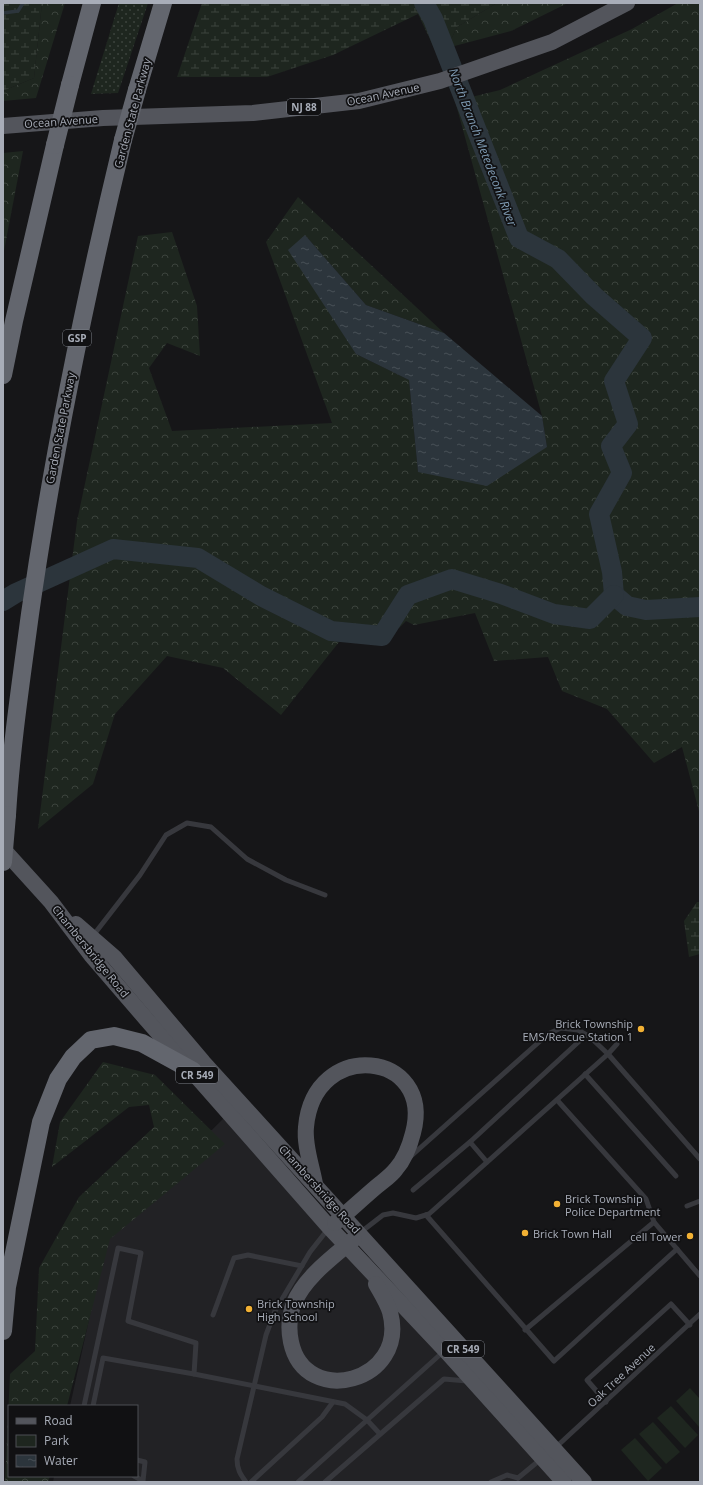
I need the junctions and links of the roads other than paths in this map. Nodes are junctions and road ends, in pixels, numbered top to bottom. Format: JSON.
{"nodes":[{"id":1,"x":92,"y":3,"type":"edge"},
{"id":2,"x":163,"y":3,"type":"edge"},
{"id":3,"x":627,"y":3,"type":"edge"},
{"id":4,"x":3,"y":126,"type":"edge"},
{"id":5,"x":3,"y":375,"type":"edge"},
{"id":6,"x":3,"y":849,"type":"edge"},
{"id":7,"x":3,"y":862,"type":"edge"},
{"id":8,"x":325,"y":895,"type":"dead end"},
{"id":9,"x":51,"y":902,"type":"junction"},
{"id":10,"x":92,"y":938,"type":"junction"},
{"id":11,"x":586,"y":1035,"type":"junction"},
{"id":12,"x":617,"y":1044,"type":"dead end"},
{"id":13,"x":608,"y":1054,"type":"junction"},
{"id":14,"x":193,"y":1071,"type":"junction"},
{"id":15,"x":586,"y":1074,"type":"junction"},
{"id":16,"x":557,"y":1100,"type":"junction"},
{"id":17,"x":470,"y":1142,"type":"junction"},
{"id":18,"x":700,"y":1159,"type":"edge"},
{"id":19,"x":487,"y":1162,"type":"junction"},
{"id":20,"x":397,"y":1169,"type":"junction"},
{"id":21,"x":676,"y":1176,"type":"dead end"},
{"id":22,"x":315,"y":1184,"type":"junction"},
{"id":23,"x":413,"y":1190,"type":"dead end"},
{"id":24,"x":700,"y":1201,"type":"edge"},
{"id":25,"x":687,"y":1206,"type":"dead end"},
{"id":26,"x":426,"y":1215,"type":"junction"},
{"id":27,"x":343,"y":1216,"type":"junction"},
{"id":28,"x":654,"y":1222,"type":"junction"},
{"id":29,"x":329,"y":1227,"type":"junction"},
{"id":30,"x":360,"y":1233,"type":"junction"},
{"id":31,"x":347,"y":1245,"type":"junction"},
{"id":32,"x":677,"y":1249,"type":"junction"},
{"id":33,"x":369,"y":1268,"type":"junction"},
{"id":34,"x":305,"y":1273,"type":"junction"},
{"id":35,"x":700,"y":1276,"type":"edge"},
{"id":36,"x":275,"y":1311,"type":"junction"},
{"id":37,"x":700,"y":1314,"type":"edge"},
{"id":38,"x":213,"y":1315,"type":"dead end"},
{"id":39,"x":690,"y":1324,"type":"junction"},
{"id":40,"x":525,"y":1330,"type":"junction"},
{"id":41,"x":3,"y":1331,"type":"edge"},
{"id":42,"x":446,"y":1350,"type":"junction"},
{"id":43,"x":194,"y":1374,"type":"junction"},
{"id":44,"x":475,"y":1382,"type":"junction"},
{"id":45,"x":255,"y":1387,"type":"junction"},
{"id":46,"x":334,"y":1402,"type":"junction"},
{"id":47,"x":606,"y":1402,"type":"junction"},
{"id":48,"x":84,"y":1405,"type":"edge"},
{"id":49,"x":93,"y":1405,"type":"edge"},
{"id":50,"x":367,"y":1420,"type":"junction"},
{"id":51,"x":380,"y":1434,"type":"junction"},
{"id":52,"x":548,"y":1454,"type":"junction"},
{"id":53,"x":138,"y":1460,"type":"edge"},
{"id":54,"x":136,"y":1477,"type":"edge"},
{"id":55,"x":519,"y":1480,"type":"edge"},
{"id":56,"x":246,"y":1482,"type":"edge"},
{"id":57,"x":251,"y":1482,"type":"edge"},
{"id":58,"x":298,"y":1482,"type":"edge"},
{"id":59,"x":325,"y":1482,"type":"edge"},
{"id":60,"x":491,"y":1482,"type":"edge"},
{"id":61,"x":564,"y":1482,"type":"edge"},
{"id":62,"x":584,"y":1482,"type":"edge"}],
"edges":[{"from":1,"to":5,"type":"highway","bridge":true},
{"from":2,"to":7,"type":"highway","name":"Garden State Parkway","number":"GSP","bridge":true},
{"from":3,"to":4,"type":"main road","name":"Ocean Avenue","number":"NJ 88"},
{"from":6,"to":9,"type":"main road","name":"Chambersbridge Road","number":"CR 549"},
{"from":8,"to":10,"type":"lane"},
{"from":9,"to":10,"type":"main road","name":"Chambersbridge Road","number":"CR 549"},
{"from":9,"to":14,"type":"main road","name":"Chambersbridge Road","number":"CR 549"},
{"from":10,"to":22,"type":"main road","name":"Chambersbridge Road","number":"CR 549"},
{"from":11,"to":13,"type":"lane"},
{"from":11,"to":17,"type":"lane"},
{"from":11,"to":20,"type":"lane"},
{"from":12,"to":13,"type":"lane"},
{"from":13,"to":15,"type":"lane"},
{"from":13,"to":18,"type":"lane"},
{"from":14,"to":29,"type":"main road","name":"Chambersbridge Road","number":"CR 549"},
{"from":14,"to":41,"type":"highway"},
{"from":15,"to":16,"type":"lane"},
{"from":15,"to":21,"type":"lane"},
{"from":16,"to":19,"type":"lane"},
{"from":16,"to":28,"type":"lane"},
{"from":17,"to":19,"type":"lane"},
{"from":17,"to":23,"type":"lane"},
{"from":19,"to":26,"type":"lane"},
{"from":20,"to":22,"type":"main road"},
{"from":20,"to":27,"type":"main road"},
{"from":22,"to":27,"type":"main road","name":"Chambersbridge Road","number":"CR 549"},
{"from":24,"to":25,"type":"lane"},
{"from":26,"to":30,"type":"lane"},
{"from":26,"to":40,"type":"lane"},
{"from":27,"to":29,"type":"main road"},
{"from":27,"to":30,"type":"main road","name":"Chambersbridge Road","number":"CR 549"},
{"from":28,"to":32,"type":"lane"},
{"from":28,"to":40,"type":"lane"},
{"from":29,"to":31,"type":"main road","name":"Chambersbridge Road","number":"CR 549"},
{"from":29,"to":34,"type":"lane"},
{"from":30,"to":31,"type":"main road"},
{"from":30,"to":52,"type":"main road","name":"Chambersbridge Road","number":"CR 549"},
{"from":31,"to":33,"type":"main road","name":"Chambersbridge Road","number":"CR 549"},
{"from":31,"to":34,"type":"main road"},
{"from":32,"to":35,"type":"lane"},
{"from":32,"to":40,"type":"lane"},
{"from":33,"to":34,"type":"main road"},
{"from":33,"to":42,"type":"main road","name":"Chambersbridge Road","number":"CR 549"},
{"from":34,"to":36,"type":"lane"},
{"from":34,"to":36,"type":"lane"},
{"from":34,"to":38,"type":"lane"},
{"from":36,"to":45,"type":"lane"},
{"from":37,"to":39,"type":"lane","name":"Oak Tree Avenue"},
{"from":39,"to":47,"type":"lane","name":"Oak Tree Avenue"},
{"from":39,"to":47,"type":"lane"},
{"from":42,"to":44,"type":"main road","name":"Chambersbridge Road","number":"CR 549"},
{"from":42,"to":50,"type":"lane"},
{"from":43,"to":45,"type":"lane"},
{"from":43,"to":48,"type":"lane"},
{"from":43,"to":49,"type":"lane"},
{"from":44,"to":51,"type":"lane"},
{"from":44,"to":52,"type":"main road","name":"Chambersbridge Road","number":"CR 549"},
{"from":45,"to":46,"type":"lane"},
{"from":45,"to":56,"type":"lane"},
{"from":46,"to":50,"type":"lane"},
{"from":46,"to":57,"type":"lane"},
{"from":47,"to":52,"type":"lane","name":"Oak Tree Avenue"},
{"from":50,"to":51,"type":"lane"},
{"from":50,"to":58,"type":"lane"},
{"from":51,"to":59,"type":"lane"},
{"from":52,"to":55,"type":"lane","name":"Oak Tree Avenue"},
{"from":52,"to":61,"type":"main road","name":"Chambersbridge Road","number":"CR 549"},
{"from":52,"to":62,"type":"main road","name":"Chambersbridge Road","number":"CR 549"},
{"from":53,"to":54,"type":"lane"},
{"from":55,"to":60,"type":"lane"}]}
